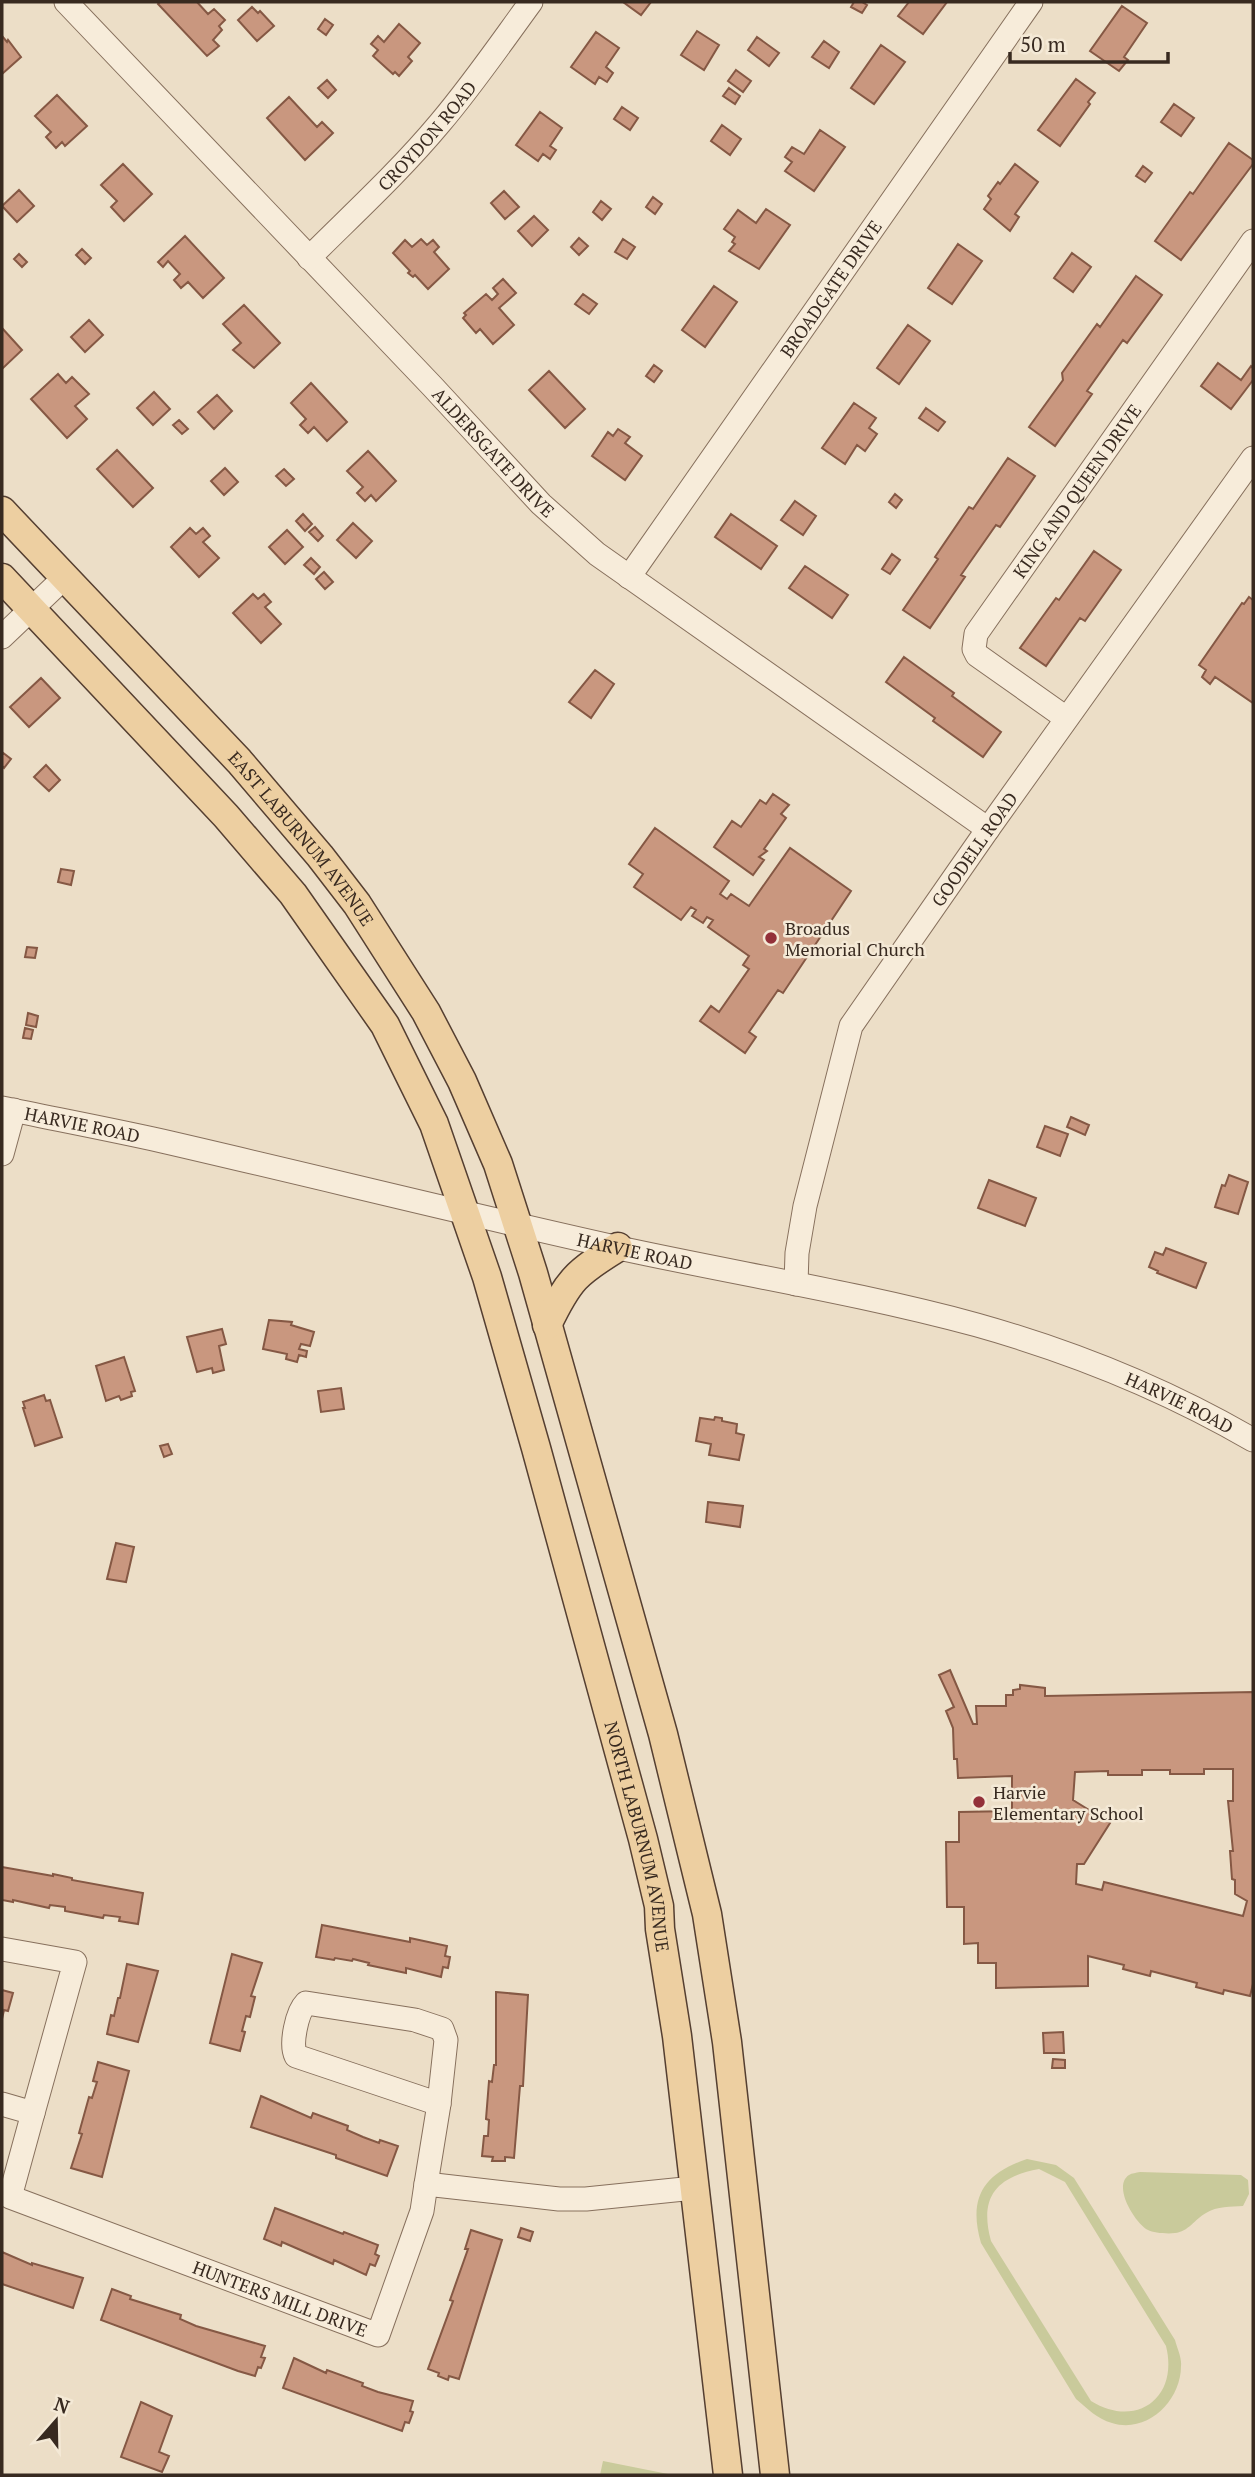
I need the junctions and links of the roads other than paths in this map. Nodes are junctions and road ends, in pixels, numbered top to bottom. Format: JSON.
{"nodes":[{"id":1,"x":66,"y":2,"type":"edge"},
{"id":2,"x":531,"y":2,"type":"edge"},
{"id":3,"x":1031,"y":2,"type":"edge"},
{"id":4,"x":1253,"y":241,"type":"edge"},
{"id":5,"x":309,"y":258,"type":"junction"},
{"id":6,"x":1253,"y":458,"type":"edge"},
{"id":7,"x":2,"y":511,"type":"edge"},
{"id":8,"x":65,"y":577,"type":"junction"},
{"id":9,"x":629,"y":577,"type":"junction"},
{"id":10,"x":2,"y":578,"type":"edge"},
{"id":11,"x":31,"y":610,"type":"junction"},
{"id":12,"x":2,"y":637,"type":"edge"},
{"id":13,"x":1066,"y":718,"type":"junction"},
{"id":14,"x":988,"y":829,"type":"junction"},
{"id":15,"x":8,"y":1109,"type":"edge"},
{"id":16,"x":2,"y":1154,"type":"edge"},
{"id":17,"x":465,"y":1214,"type":"junction"},
{"id":18,"x":517,"y":1225,"type":"junction"},
{"id":19,"x":618,"y":1247,"type":"junction"},
{"id":20,"x":796,"y":1284,"type":"junction"},
{"id":21,"x":547,"y":1325,"type":"junction"},
{"id":22,"x":1253,"y":1440,"type":"edge"},
{"id":23,"x":2,"y":1949,"type":"edge"},
{"id":24,"x":2,"y":2104,"type":"edge"},
{"id":25,"x":439,"y":2104,"type":"junction"},
{"id":26,"x":33,"y":2113,"type":"junction"},
{"id":27,"x":426,"y":2184,"type":"junction"},
{"id":28,"x":694,"y":2188,"type":"junction"},
{"id":29,"x":728,"y":2475,"type":"edge"},
{"id":30,"x":775,"y":2475,"type":"edge"}],
"edges":[{"from":1,"to":5,"type":"street","name":"ALDERSGATE DRIVE"},
{"from":2,"to":5,"type":"street","name":"CROYDON ROAD"},
{"from":3,"to":9,"type":"street","name":"BROADGATE DRIVE"},
{"from":4,"to":13,"type":"street","name":"KING AND QUEEN DRIVE"},
{"from":5,"to":9,"type":"street","name":"ALDERSGATE DRIVE"},
{"from":6,"to":13,"type":"street","name":"GOODELL ROAD"},
{"from":7,"to":8,"type":"main road","name":"EAST LABURNUM AVENUE"},
{"from":8,"to":11,"type":"street"},
{"from":8,"to":18,"type":"main road","name":"EAST LABURNUM AVENUE"},
{"from":9,"to":14,"type":"street","name":"ALDERSGATE DRIVE"},
{"from":10,"to":11,"type":"main road"},
{"from":11,"to":12,"type":"street"},
{"from":11,"to":17,"type":"main road"},
{"from":13,"to":14,"type":"street","name":"GOODELL ROAD"},
{"from":14,"to":20,"type":"street","name":"GOODELL ROAD"},
{"from":15,"to":16,"type":"street"},
{"from":15,"to":17,"type":"street","name":"HARVIE ROAD"},
{"from":17,"to":18,"type":"street","name":"HARVIE ROAD"},
{"from":17,"to":28,"type":"main road","name":"NORTH LABURNUM AVENUE"},
{"from":18,"to":19,"type":"street","name":"HARVIE ROAD"},
{"from":18,"to":21,"type":"main road"},
{"from":19,"to":20,"type":"street","name":"HARVIE ROAD"},
{"from":19,"to":21,"type":"main road"},
{"from":20,"to":22,"type":"street","name":"HARVIE ROAD"},
{"from":21,"to":30,"type":"main road"},
{"from":23,"to":26,"type":"street"},
{"from":24,"to":26,"type":"street"},
{"from":25,"to":25,"type":"street"},
{"from":25,"to":27,"type":"street"},
{"from":26,"to":27,"type":"street","name":"HUNTERS MILL DRIVE"},
{"from":27,"to":28,"type":"street"},
{"from":28,"to":29,"type":"main road","name":"NORTH LABURNUM AVENUE"}]}
